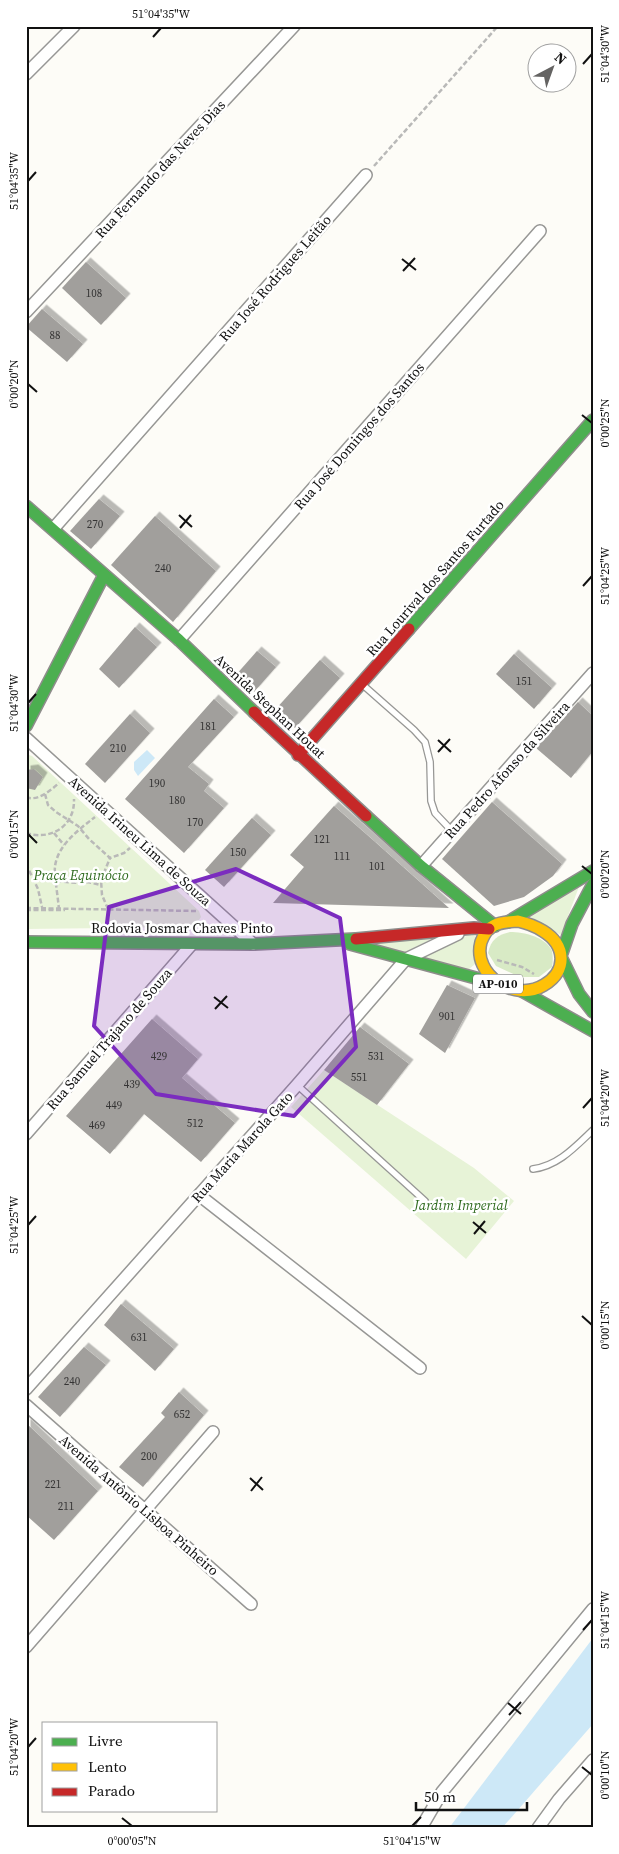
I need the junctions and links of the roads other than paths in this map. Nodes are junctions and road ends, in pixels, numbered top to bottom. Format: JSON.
{"nodes":[{"id":1,"x":74,"y":26,"type":"edge"},
{"id":2,"x":294,"y":26,"type":"edge"},
{"id":3,"x":26,"y":74,"type":"edge"},
{"id":4,"x":366,"y":175,"type":"road end"},
{"id":5,"x":540,"y":231,"type":"dead end"},
{"id":6,"x":26,"y":312,"type":"edge"},
{"id":7,"x":593,"y":420,"type":"edge"},
{"id":8,"x":26,"y":506,"type":"edge"},
{"id":9,"x":53,"y":530,"type":"junction"},
{"id":10,"x":104,"y":574,"type":"junction"},
{"id":11,"x":179,"y":640,"type":"junction"},
{"id":12,"x":593,"y":673,"type":"edge"},
{"id":13,"x":361,"y":684,"type":"junction"},
{"id":14,"x":26,"y":726,"type":"edge"},
{"id":15,"x":26,"y":738,"type":"edge"},
{"id":16,"x":298,"y":755,"type":"junction"},
{"id":17,"x":452,"y":831,"type":"junction"},
{"id":18,"x":421,"y":866,"type":"junction"},
{"id":19,"x":593,"y":871,"type":"edge"},
{"id":20,"x":593,"y":884,"type":"edge"},
{"id":21,"x":508,"y":922,"type":"junction"},
{"id":22,"x":492,"y":927,"type":"junction"},
{"id":23,"x":474,"y":928,"type":"junction"},
{"id":24,"x":337,"y":941,"type":"junction"},
{"id":25,"x":26,"y":942,"type":"edge"},
{"id":26,"x":192,"y":944,"type":"junction"},
{"id":27,"x":253,"y":944,"type":"junction"},
{"id":28,"x":562,"y":956,"type":"junction"},
{"id":29,"x":406,"y":959,"type":"junction"},
{"id":30,"x":498,"y":984,"type":"junction"},
{"id":31,"x":520,"y":990,"type":"junction"},
{"id":32,"x":593,"y":1012,"type":"edge"},
{"id":33,"x":593,"y":1031,"type":"edge"},
{"id":34,"x":297,"y":1085,"type":"junction"},
{"id":35,"x":593,"y":1130,"type":"edge"},
{"id":36,"x":26,"y":1134,"type":"edge"},
{"id":37,"x":533,"y":1170,"type":"dead end"},
{"id":38,"x":199,"y":1195,"type":"junction"},
{"id":39,"x":425,"y":1201,"type":"dead end"},
{"id":40,"x":420,"y":1368,"type":"dead end"},
{"id":41,"x":26,"y":1389,"type":"edge"},
{"id":42,"x":26,"y":1406,"type":"edge"},
{"id":43,"x":213,"y":1432,"type":"dead end"},
{"id":44,"x":145,"y":1510,"type":"junction"},
{"id":45,"x":251,"y":1604,"type":"dead end"},
{"id":46,"x":593,"y":1609,"type":"edge"},
{"id":47,"x":26,"y":1647,"type":"edge"},
{"id":48,"x":593,"y":1760,"type":"edge"},
{"id":49,"x":421,"y":1828,"type":"edge"},
{"id":50,"x":538,"y":1828,"type":"edge"}],
"edges":[{"from":1,"to":3,"type":"street"},
{"from":2,"to":6,"type":"street","name":"Rua Fernando das Neves Dias"},
{"from":4,"to":9,"type":"street","name":"Rua José Rodrigues Leitão"},
{"from":5,"to":11,"type":"street","name":"Rua José Domingos dos Santos"},
{"from":7,"to":13,"type":"main road","name":"Rua Lourival dos Santos Furtado"},
{"from":8,"to":9,"type":"main road","name":"Avenida Stephan Houat"},
{"from":9,"to":10,"type":"main road","name":"Avenida Stephan Houat"},
{"from":10,"to":11,"type":"main road","name":"Avenida Stephan Houat"},
{"from":10,"to":14,"type":"main road"},
{"from":11,"to":16,"type":"main road","name":"Avenida Stephan Houat"},
{"from":12,"to":17,"type":"street","name":"Rua Pedro Afonso da Silveira"},
{"from":13,"to":16,"type":"main road","name":"Rua Lourival dos Santos Furtado"},
{"from":13,"to":17,"type":"lane"},
{"from":15,"to":27,"type":"street","name":"Avenida Irineu Lima de Souza"},
{"from":16,"to":18,"type":"main road","name":"Avenida Stephan Houat"},
{"from":17,"to":18,"type":"street","name":"Rua Pedro Afonso da Silveira"},
{"from":18,"to":22,"type":"main road","name":"Avenida Stephan Houat"},
{"from":19,"to":21,"type":"main road"},
{"from":20,"to":28,"type":"main road"},
{"from":21,"to":22,"type":"main road","number":"AP-010"},
{"from":21,"to":28,"type":"main road","number":"AP-010"},
{"from":22,"to":23,"type":"main road","name":"Rodovia Josmar Chaves Pinto","number":"AP-010"},
{"from":22,"to":30,"type":"main road","number":"AP-010"},
{"from":23,"to":24,"type":"main road","name":"Rodovia Josmar Chaves Pinto","number":"AP-010"},
{"from":23,"to":29,"type":"street","name":"Rua Maria Marola Gato"},
{"from":24,"to":27,"type":"main road","name":"Rodovia Josmar Chaves Pinto","number":"AP-010"},
{"from":24,"to":29,"type":"main road","name":"Rodovia Josmar Chaves Pinto","number":"AP-010"},
{"from":25,"to":26,"type":"main road","name":"Rodovia Josmar Chaves Pinto","number":"AP-010"},
{"from":26,"to":27,"type":"main road","name":"Rodovia Josmar Chaves Pinto","number":"AP-010"},
{"from":26,"to":36,"type":"street","name":"Rua Samuel Trajano de Souza"},
{"from":28,"to":31,"type":"main road","number":"AP-010"},
{"from":28,"to":32,"type":"main road","number":"AP-010"},
{"from":29,"to":30,"type":"main road","name":"Rodovia Josmar Chaves Pinto","number":"AP-010"},
{"from":29,"to":34,"type":"street","name":"Rua Maria Marola Gato"},
{"from":30,"to":31,"type":"main road","number":"AP-010"},
{"from":31,"to":33,"type":"main road","number":"AP-010"},
{"from":34,"to":38,"type":"street","name":"Rua Maria Marola Gato"},
{"from":34,"to":39,"type":"lane"},
{"from":35,"to":37,"type":"lane"},
{"from":38,"to":40,"type":"street"},
{"from":38,"to":41,"type":"street","name":"Rua Maria Marola Gato"},
{"from":42,"to":44,"type":"street","name":"Avenida Antônio Lisboa Pinheiro"},
{"from":43,"to":44,"type":"street"},
{"from":44,"to":45,"type":"street","name":"Avenida Antônio Lisboa Pinheiro"},
{"from":44,"to":47,"type":"street"},
{"from":46,"to":49,"type":"street"},
{"from":48,"to":50,"type":"street"}]}
